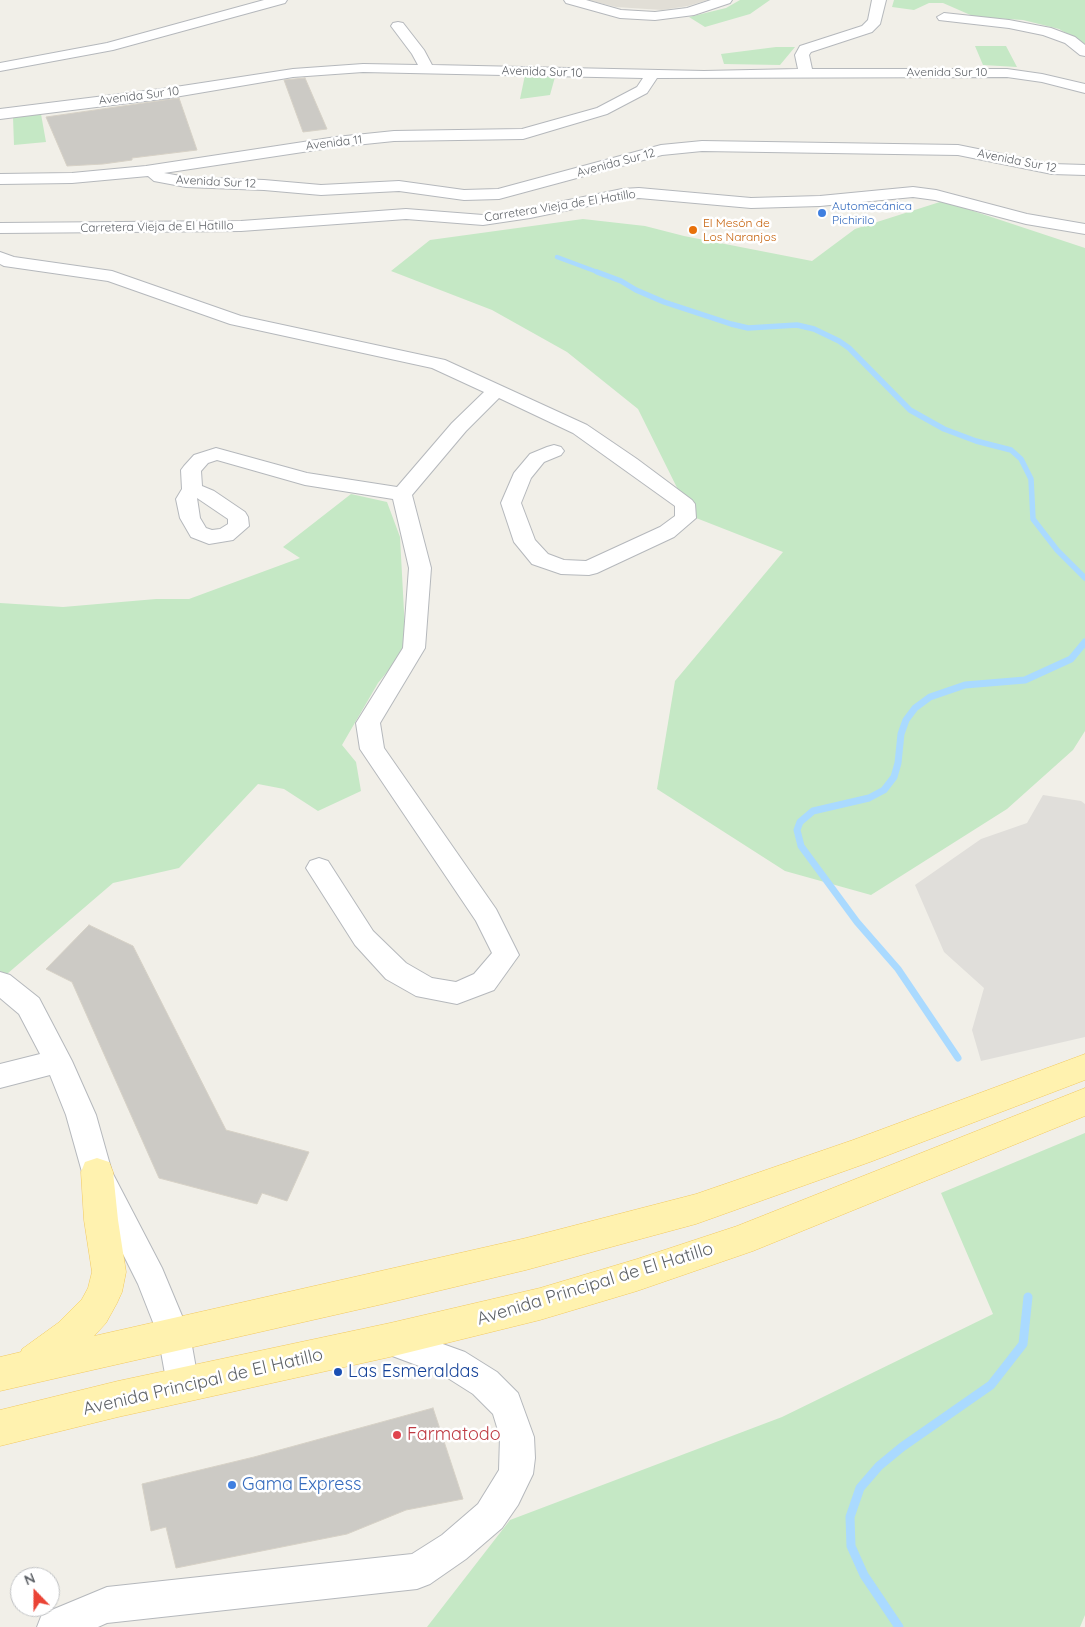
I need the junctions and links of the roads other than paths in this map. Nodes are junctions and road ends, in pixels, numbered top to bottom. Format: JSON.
{"nodes":[{"id":1,"x":280,"y":0,"type":"edge"},
{"id":2,"x":571,"y":0,"type":"edge"},
{"id":3,"x":725,"y":0,"type":"edge"},
{"id":4,"x":879,"y":0,"type":"edge"},
{"id":5,"x":944,"y":17,"type":"dead end"},
{"id":6,"x":398,"y":26,"type":"dead end"},
{"id":7,"x":1085,"y":52,"type":"edge"},
{"id":8,"x":0,"y":67,"type":"edge"},
{"id":9,"x":426,"y":69,"type":"junction"},
{"id":10,"x":653,"y":74,"type":"junction"},
{"id":11,"x":806,"y":74,"type":"junction"},
{"id":12,"x":1085,"y":89,"type":"edge"},
{"id":13,"x":0,"y":114,"type":"edge"},
{"id":14,"x":151,"y":170,"type":"junction"},
{"id":15,"x":1085,"y":170,"type":"edge"},
{"id":16,"x":0,"y":179,"type":"edge"},
{"id":17,"x":0,"y":228,"type":"edge"},
{"id":18,"x":1085,"y":229,"type":"edge"},
{"id":19,"x":0,"y":257,"type":"edge"},
{"id":20,"x":497,"y":390,"type":"junction"},
{"id":21,"x":554,"y":451,"type":"dead end"},
{"id":22,"x":192,"y":488,"type":"dead end"},
{"id":23,"x":402,"y":494,"type":"junction"},
{"id":24,"x":319,"y":868,"type":"dead end"},
{"id":25,"x":0,"y":983,"type":"edge"},
{"id":26,"x":58,"y":1061,"type":"junction"},
{"id":27,"x":1085,"y":1067,"type":"edge"},
{"id":28,"x":0,"y":1076,"type":"edge"},
{"id":29,"x":1085,"y":1102,"type":"edge"},
{"id":30,"x":98,"y":1172,"type":"junction"},
{"id":31,"x":174,"y":1335,"type":"junction"},
{"id":32,"x":390,"y":1340,"type":"junction"},
{"id":33,"x":13,"y":1371,"type":"edge"},
{"id":34,"x":183,"y":1386,"type":"junction"},
{"id":35,"x":0,"y":1428,"type":"edge"},
{"id":36,"x":55,"y":1627,"type":"edge"}],
"edges":[{"from":1,"to":8,"type":"street"},
{"from":2,"to":3,"type":"street"},
{"from":4,"to":11,"type":"street"},
{"from":5,"to":7,"type":"street"},
{"from":6,"to":9,"type":"street"},
{"from":9,"to":10,"type":"street","name":"Avenida Sur 10"},
{"from":9,"to":13,"type":"street","name":"Avenida Sur 10"},
{"from":10,"to":11,"type":"street","name":"Avenida Sur 10"},
{"from":10,"to":14,"type":"street","name":"Avenida 11"},
{"from":11,"to":12,"type":"street","name":"Avenida Sur 10"},
{"from":14,"to":15,"type":"street","name":"Avenida Sur 12"},
{"from":14,"to":16,"type":"street","name":"Avenida 11"},
{"from":17,"to":18,"type":"street","name":"Carretera Vieja de El Hatillo"},
{"from":19,"to":20,"type":"street"},
{"from":20,"to":21,"type":"street"},
{"from":20,"to":23,"type":"street"},
{"from":22,"to":23,"type":"street"},
{"from":23,"to":24,"type":"street"},
{"from":25,"to":26,"type":"street"},
{"from":26,"to":28,"type":"street"},
{"from":26,"to":30,"type":"street"},
{"from":27,"to":31,"type":"main road"},
{"from":29,"to":32,"type":"main road","name":"Avenida Principal de El Hatillo"},
{"from":30,"to":31,"type":"street"},
{"from":30,"to":33,"type":"main road"},
{"from":31,"to":33,"type":"main road"},
{"from":31,"to":34,"type":"street"},
{"from":32,"to":34,"type":"main road","name":"Avenida Principal de El Hatillo"},
{"from":32,"to":36,"type":"street"},
{"from":34,"to":35,"type":"main road","name":"Avenida Principal de El Hatillo"}]}
